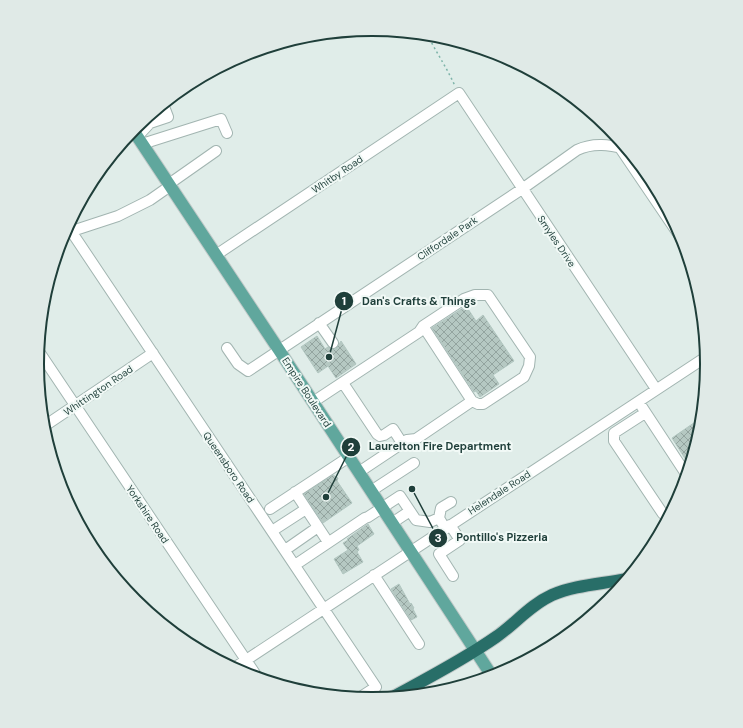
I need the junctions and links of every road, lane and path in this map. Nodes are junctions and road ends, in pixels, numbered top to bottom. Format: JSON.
{"nodes":[{"id":1,"x":431,"y":41,"type":"edge"},
{"id":2,"x":459,"y":93,"type":"junction"},
{"id":3,"x":165,"y":109,"type":"edge"},
{"id":4,"x":153,"y":119,"type":"edge"},
{"id":5,"x":228,"y":133,"type":"dead end"},
{"id":6,"x":137,"y":137,"type":"edge"},
{"id":7,"x":617,"y":147,"type":"edge"},
{"id":8,"x":216,"y":151,"type":"dead end"},
{"id":9,"x":169,"y":185,"type":"junction"},
{"id":10,"x":522,"y":188,"type":"junction"},
{"id":11,"x":71,"y":232,"type":"edge"},
{"id":12,"x":69,"y":236,"type":"edge"},
{"id":13,"x":216,"y":255,"type":"junction"},
{"id":14,"x":319,"y":323,"type":"junction"},
{"id":15,"x":423,"y":326,"type":"junction"},
{"id":16,"x":332,"y":344,"type":"dead end"},
{"id":17,"x":226,"y":348,"type":"dead end"},
{"id":18,"x":279,"y":350,"type":"junction"},
{"id":19,"x":153,"y":353,"type":"junction"},
{"id":20,"x":44,"y":359,"type":"edge"},
{"id":21,"x":700,"y":361,"type":"edge"},
{"id":22,"x":343,"y":383,"type":"junction"},
{"id":23,"x":656,"y":389,"type":"junction"},
{"id":24,"x":638,"y":400,"type":"junction"},
{"id":25,"x":472,"y":401,"type":"junction"},
{"id":26,"x":313,"y":402,"type":"junction"},
{"id":27,"x":75,"y":406,"type":"junction"},
{"id":28,"x":645,"y":413,"type":"junction"},
{"id":29,"x":49,"y":423,"type":"edge"},
{"id":30,"x":402,"y":443,"type":"junction"},
{"id":31,"x":349,"y":457,"type":"junction"},
{"id":32,"x":414,"y":463,"type":"dead end"},
{"id":33,"x":682,"y":468,"type":"edge"},
{"id":34,"x":359,"y":472,"type":"junction"},
{"id":35,"x":371,"y":491,"type":"junction"},
{"id":36,"x":294,"y":492,"type":"junction"},
{"id":37,"x":450,"y":502,"type":"dead end"},
{"id":38,"x":382,"y":508,"type":"junction"},
{"id":39,"x":270,"y":509,"type":"dead end"},
{"id":40,"x":306,"y":509,"type":"junction"},
{"id":41,"x":410,"y":511,"type":"junction"},
{"id":42,"x":663,"y":514,"type":"edge"},
{"id":43,"x":438,"y":518,"type":"junction"},
{"id":44,"x":392,"y":523,"type":"junction"},
{"id":45,"x":447,"y":526,"type":"junction"},
{"id":46,"x":318,"y":527,"type":"junction"},
{"id":47,"x":272,"y":531,"type":"junction"},
{"id":48,"x":328,"y":542,"type":"junction"},
{"id":49,"x":285,"y":550,"type":"junction"},
{"id":50,"x":410,"y":551,"type":"junction"},
{"id":51,"x":295,"y":565,"type":"junction"},
{"id":52,"x":374,"y":575,"type":"junction"},
{"id":53,"x":453,"y":576,"type":"dead end"},
{"id":54,"x":617,"y":581,"type":"edge"},
{"id":55,"x":324,"y":608,"type":"junction"},
{"id":56,"x":419,"y":644,"type":"dead end"},
{"id":57,"x":475,"y":650,"type":"junction"},
{"id":58,"x":246,"y":660,"type":"junction"},
{"id":59,"x":240,"y":664,"type":"edge"},
{"id":60,"x":252,"y":670,"type":"edge"},
{"id":61,"x":488,"y":670,"type":"edge"},
{"id":62,"x":406,"y":690,"type":"edge"},
{"id":63,"x":369,"y":692,"type":"edge"}],
"edges":[{"from":1,"to":2,"type":"path"},
{"from":2,"to":10,"type":"street","name":"Smyles Drive"},
{"from":2,"to":13,"type":"street","name":"Whitby Road"},
{"from":3,"to":4,"type":"street"},
{"from":5,"to":6,"type":"street"},
{"from":6,"to":9,"type":"main road","name":"Empire Boulevard"},
{"from":7,"to":10,"type":"street","name":"Cliffordale Park"},
{"from":8,"to":9,"type":"street"},
{"from":9,"to":11,"type":"street"},
{"from":9,"to":13,"type":"main road","name":"Empire Boulevard"},
{"from":10,"to":14,"type":"street","name":"Cliffordale Park"},
{"from":10,"to":23,"type":"street","name":"Smyles Drive"},
{"from":12,"to":19,"type":"street","name":"Queensboro Road"},
{"from":13,"to":18,"type":"main road","name":"Empire Boulevard"},
{"from":14,"to":16,"type":"street"},
{"from":14,"to":18,"type":"street","name":"Cliffordale Park"},
{"from":15,"to":22,"type":"street"},
{"from":15,"to":25,"type":"street"},
{"from":15,"to":25,"type":"street"},
{"from":17,"to":18,"type":"street","name":"Cliffordale Park"},
{"from":18,"to":26,"type":"main road","name":"Empire Boulevard"},
{"from":19,"to":27,"type":"street","name":"Whittington Road"},
{"from":19,"to":47,"type":"street","name":"Queensboro Road"},
{"from":20,"to":27,"type":"street","name":"Yorkshire Road"},
{"from":21,"to":23,"type":"street","name":"Helendale Road"},
{"from":22,"to":26,"type":"street"},
{"from":22,"to":30,"type":"street"},
{"from":23,"to":24,"type":"street","name":"Helendale Road"},
{"from":24,"to":28,"type":"street"},
{"from":24,"to":45,"type":"street","name":"Helendale Road"},
{"from":25,"to":30,"type":"street"},
{"from":26,"to":31,"type":"main road","name":"Empire Boulevard"},
{"from":27,"to":29,"type":"street","name":"Whittington Road"},
{"from":27,"to":58,"type":"street","name":"Yorkshire Road"},
{"from":28,"to":33,"type":"street"},
{"from":28,"to":42,"type":"street"},
{"from":30,"to":34,"type":"street"},
{"from":31,"to":34,"type":"main road","name":"Empire Boulevard"},
{"from":31,"to":36,"type":"street"},
{"from":32,"to":35,"type":"street"},
{"from":34,"to":35,"type":"main road","name":"Empire Boulevard"},
{"from":35,"to":38,"type":"main road","name":"Empire Boulevard"},
{"from":36,"to":39,"type":"street"},
{"from":36,"to":40,"type":"street"},
{"from":37,"to":43,"type":"street"},
{"from":38,"to":41,"type":"street"},
{"from":38,"to":44,"type":"main road","name":"Empire Boulevard"},
{"from":38,"to":48,"type":"street"},
{"from":40,"to":46,"type":"street"},
{"from":40,"to":47,"type":"street"},
{"from":41,"to":43,"type":"street"},
{"from":41,"to":44,"type":"street"},
{"from":43,"to":45,"type":"street"},
{"from":44,"to":50,"type":"main road","name":"Empire Boulevard"},
{"from":45,"to":50,"type":"street","name":"Helendale Road"},
{"from":45,"to":53,"type":"street"},
{"from":46,"to":48,"type":"street"},
{"from":46,"to":49,"type":"street"},
{"from":47,"to":49,"type":"street","name":"Queensboro Road"},
{"from":48,"to":51,"type":"street"},
{"from":49,"to":51,"type":"street","name":"Queensboro Road"},
{"from":50,"to":52,"type":"street","name":"Helendale Road"},
{"from":50,"to":57,"type":"main road","name":"Empire Boulevard"},
{"from":51,"to":55,"type":"street","name":"Queensboro Road"},
{"from":52,"to":55,"type":"street","name":"Helendale Road"},
{"from":52,"to":56,"type":"street"},
{"from":54,"to":57,"type":"highway"},
{"from":55,"to":58,"type":"street","name":"Helendale Road"},
{"from":55,"to":63,"type":"street","name":"Queensboro Road"},
{"from":57,"to":61,"type":"main road","name":"Empire Boulevard"},
{"from":57,"to":62,"type":"highway"},
{"from":58,"to":59,"type":"street","name":"Helendale Road"},
{"from":58,"to":60,"type":"street","name":"Yorkshire Road"}]}
